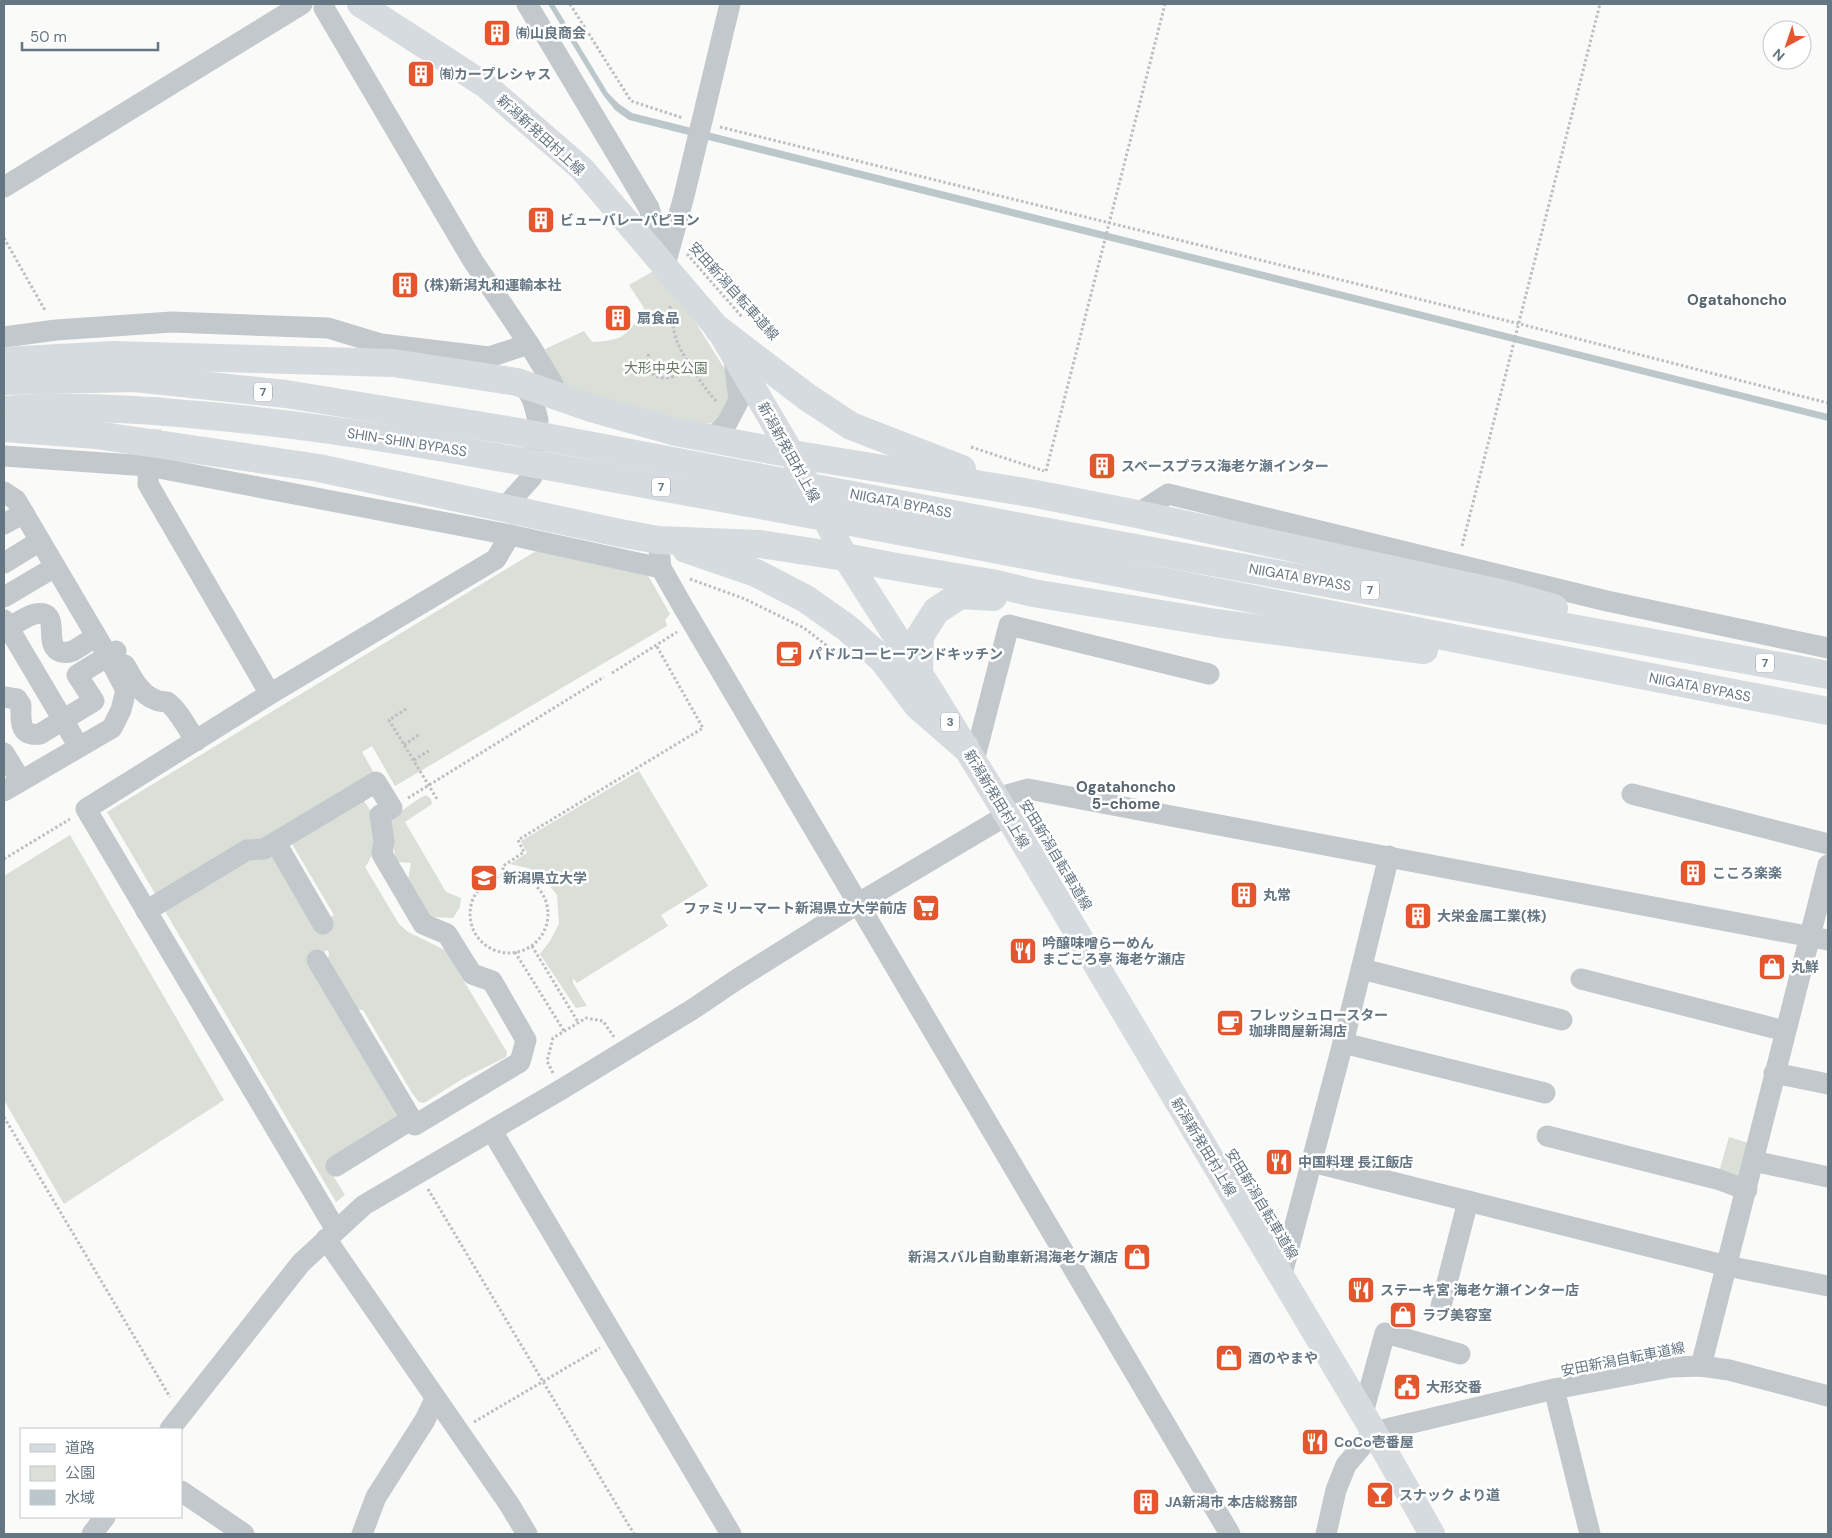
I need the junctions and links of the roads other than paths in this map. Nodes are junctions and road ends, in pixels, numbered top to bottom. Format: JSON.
{"nodes":[{"id":1,"x":302,"y":4,"type":"edge"},
{"id":2,"x":326,"y":4,"type":"edge"},
{"id":3,"x":360,"y":4,"type":"edge"},
{"id":4,"x":527,"y":4,"type":"edge"},
{"id":5,"x":730,"y":4,"type":"edge"},
{"id":6,"x":4,"y":186,"type":"edge"},
{"id":7,"x":675,"y":258,"type":"junction"},
{"id":8,"x":155,"y":324,"type":"junction"},
{"id":9,"x":719,"y":330,"type":"junction"},
{"id":10,"x":4,"y":337,"type":"edge"},
{"id":11,"x":529,"y":344,"type":"junction"},
{"id":12,"x":154,"y":345,"type":"tunnel mouth"},
{"id":13,"x":733,"y":355,"type":"junction"},
{"id":14,"x":4,"y":361,"type":"edge"},
{"id":15,"x":4,"y":381,"type":"edge"},
{"id":16,"x":536,"y":388,"type":"junction"},
{"id":17,"x":4,"y":410,"type":"edge"},
{"id":18,"x":4,"y":428,"type":"edge"},
{"id":19,"x":711,"y":438,"type":"junction"},
{"id":20,"x":792,"y":454,"type":"junction"},
{"id":21,"x":4,"y":456,"type":"edge"},
{"id":22,"x":149,"y":458,"type":"junction"},
{"id":23,"x":801,"y":484,"type":"joint"},
{"id":24,"x":1036,"y":486,"type":"junction"},
{"id":25,"x":12,"y":491,"type":"edge"},
{"id":26,"x":504,"y":508,"type":"junction"},
{"id":27,"x":24,"y":513,"type":"junction"},
{"id":28,"x":806,"y":513,"type":"joint"},
{"id":29,"x":1137,"y":514,"type":"junction"},
{"id":30,"x":4,"y":524,"type":"edge"},
{"id":31,"x":510,"y":535,"type":"junction"},
{"id":32,"x":658,"y":540,"type":"junction"},
{"id":33,"x":40,"y":541,"type":"junction"},
{"id":34,"x":846,"y":557,"type":"junction"},
{"id":35,"x":5,"y":558,"type":"edge"},
{"id":36,"x":55,"y":567,"type":"junction"},
{"id":37,"x":661,"y":568,"type":"junction"},
{"id":38,"x":4,"y":597,"type":"edge"},
{"id":39,"x":1173,"y":616,"type":"junction"},
{"id":40,"x":5,"y":627,"type":"edge"},
{"id":41,"x":96,"y":636,"type":"junction"},
{"id":42,"x":1828,"y":648,"type":"edge"},
{"id":43,"x":1702,"y":651,"type":"junction"},
{"id":44,"x":112,"y":654,"type":"junction"},
{"id":45,"x":919,"y":672,"type":"junction"},
{"id":46,"x":1209,"y":674,"type":"dead end"},
{"id":47,"x":1828,"y":675,"type":"edge"},
{"id":48,"x":1676,"y":682,"type":"junction"},
{"id":49,"x":270,"y":694,"type":"junction"},
{"id":50,"x":4,"y":696,"type":"edge"},
{"id":51,"x":1828,"y":712,"type":"edge"},
{"id":52,"x":64,"y":721,"type":"junction"},
{"id":53,"x":196,"y":740,"type":"junction"},
{"id":54,"x":79,"y":747,"type":"junction"},
{"id":55,"x":4,"y":752,"type":"edge"},
{"id":56,"x":969,"y":754,"type":"junction"},
{"id":57,"x":12,"y":786,"type":"edge"},
{"id":58,"x":1632,"y":794,"type":"dead end"},
{"id":59,"x":1002,"y":807,"type":"junction"},
{"id":60,"x":276,"y":843,"type":"junction"},
{"id":61,"x":1828,"y":844,"type":"edge"},
{"id":62,"x":1389,"y":856,"type":"junction"},
{"id":63,"x":1828,"y":865,"type":"edge"},
{"id":64,"x":857,"y":904,"type":"junction"},
{"id":65,"x":146,"y":911,"type":"junction"},
{"id":66,"x":323,"y":924,"type":"dead end"},
{"id":67,"x":1819,"y":939,"type":"edge"},
{"id":68,"x":317,"y":960,"type":"dead end"},
{"id":69,"x":1362,"y":969,"type":"junction"},
{"id":70,"x":1582,"y":979,"type":"dead end"},
{"id":71,"x":1562,"y":1020,"type":"dead end"},
{"id":72,"x":1785,"y":1031,"type":"junction"},
{"id":73,"x":1343,"y":1043,"type":"junction"},
{"id":74,"x":1774,"y":1073,"type":"junction"},
{"id":75,"x":1828,"y":1084,"type":"edge"},
{"id":76,"x":1545,"y":1093,"type":"dead end"},
{"id":77,"x":412,"y":1120,"type":"junction"},
{"id":78,"x":492,"y":1131,"type":"junction"},
{"id":79,"x":1547,"y":1136,"type":"dead end"},
{"id":80,"x":1753,"y":1161,"type":"junction"},
{"id":81,"x":1312,"y":1162,"type":"junction"},
{"id":82,"x":336,"y":1166,"type":"dead end"},
{"id":83,"x":1828,"y":1177,"type":"edge"},
{"id":84,"x":1747,"y":1190,"type":"junction"},
{"id":85,"x":1468,"y":1201,"type":"junction"},
{"id":86,"x":331,"y":1234,"type":"junction"},
{"id":87,"x":1727,"y":1266,"type":"junction"},
{"id":88,"x":1281,"y":1278,"type":"junction"},
{"id":89,"x":1828,"y":1286,"type":"edge"},
{"id":90,"x":1441,"y":1306,"type":"dead end"},
{"id":91,"x":1460,"y":1354,"type":"dead end"},
{"id":92,"x":1701,"y":1366,"type":"junction"},
{"id":93,"x":1554,"y":1389,"type":"junction"},
{"id":94,"x":1828,"y":1396,"type":"edge"},
{"id":95,"x":434,"y":1399,"type":"junction"},
{"id":96,"x":175,"y":1422,"type":"edge"},
{"id":97,"x":1368,"y":1422,"type":"junction"},
{"id":98,"x":182,"y":1492,"type":"edge"},
{"id":99,"x":104,"y":1518,"type":"edge"},
{"id":100,"x":92,"y":1534,"type":"edge"},
{"id":101,"x":244,"y":1534,"type":"edge"},
{"id":102,"x":362,"y":1534,"type":"edge"},
{"id":103,"x":527,"y":1534,"type":"edge"},
{"id":104,"x":731,"y":1534,"type":"edge"},
{"id":105,"x":1230,"y":1534,"type":"edge"},
{"id":106,"x":1326,"y":1534,"type":"edge"},
{"id":107,"x":1432,"y":1534,"type":"edge"},
{"id":108,"x":1590,"y":1534,"type":"edge"}],
"edges":[{"from":1,"to":6,"type":"street"},
{"from":2,"to":11,"type":"street"},
{"from":3,"to":7,"type":"main road","name":"新潟新発田村上線","number":"3"},
{"from":4,"to":7,"type":"street"},
{"from":5,"to":7,"type":"street"},
{"from":7,"to":9,"type":"main road","name":"新潟新発田村上線","number":"3"},
{"from":8,"to":10,"type":"street"},
{"from":8,"to":11,"type":"street"},
{"from":8,"to":12,"type":"street"},
{"from":9,"to":13,"type":"main road","name":"新潟新発田村上線","number":"3"},
{"from":9,"to":24,"type":"highway"},
{"from":11,"to":16,"type":"street"},
{"from":13,"to":19,"type":"street"},
{"from":13,"to":20,"type":"main road","name":"新潟新発田村上線","number":"3"},
{"from":14,"to":16,"type":"highway"},
{"from":15,"to":23,"type":"highway","name":"SHIN-SHIN BYPASS","number":"7"},
{"from":16,"to":19,"type":"highway"},
{"from":16,"to":26,"type":"street"},
{"from":17,"to":28,"type":"highway","name":"SHIN-SHIN BYPASS","number":"7"},
{"from":18,"to":26,"type":"highway"},
{"from":19,"to":20,"type":"highway"},
{"from":20,"to":24,"type":"highway"},
{"from":20,"to":34,"type":"main road","name":"新潟新発田村上線","number":"3"},
{"from":21,"to":22,"type":"street"},
{"from":22,"to":31,"type":"street"},
{"from":22,"to":49,"type":"street"},
{"from":23,"to":43,"type":"highway","name":"NIIGATA BYPASS","number":"7"},
{"from":24,"to":29,"type":"highway"},
{"from":25,"to":27,"type":"street"},
{"from":25,"to":44,"type":"street"},
{"from":26,"to":32,"type":"highway"},
{"from":27,"to":30,"type":"street"},
{"from":27,"to":33,"type":"street"},
{"from":28,"to":48,"type":"highway","name":"NIIGATA BYPASS","number":"7"},
{"from":29,"to":42,"type":"street"},
{"from":29,"to":43,"type":"highway"},
{"from":31,"to":37,"type":"street"},
{"from":31,"to":49,"type":"street"},
{"from":32,"to":34,"type":"highway"},
{"from":32,"to":37,"type":"street"},
{"from":32,"to":56,"type":"highway"},
{"from":33,"to":35,"type":"street"},
{"from":33,"to":36,"type":"street"},
{"from":34,"to":39,"type":"highway"},
{"from":34,"to":45,"type":"main road","name":"新潟新発田村上線","number":"3"},
{"from":36,"to":38,"type":"street"},
{"from":36,"to":41,"type":"street"},
{"from":37,"to":64,"type":"street"},
{"from":39,"to":45,"type":"highway"},
{"from":39,"to":48,"type":"highway"},
{"from":40,"to":41,"type":"street"},
{"from":40,"to":52,"type":"street"},
{"from":41,"to":44,"type":"street"},
{"from":43,"to":47,"type":"highway","name":"NIIGATA BYPASS","number":"7"},
{"from":44,"to":52,"type":"street"},
{"from":44,"to":53,"type":"street"},
{"from":44,"to":54,"type":"street"},
{"from":45,"to":56,"type":"main road","name":"新潟新発田村上線","number":"3"},
{"from":46,"to":56,"type":"street"},
{"from":48,"to":51,"type":"highway","name":"NIIGATA BYPASS","number":"7"},
{"from":49,"to":53,"type":"street"},
{"from":50,"to":52,"type":"street"},
{"from":52,"to":54,"type":"street"},
{"from":53,"to":65,"type":"street"},
{"from":54,"to":57,"type":"street"},
{"from":55,"to":57,"type":"street"},
{"from":56,"to":59,"type":"main road","name":"新潟新発田村上線","number":"3"},
{"from":58,"to":61,"type":"street"},
{"from":59,"to":62,"type":"street"},
{"from":59,"to":64,"type":"street"},
{"from":59,"to":88,"type":"main road","name":"新潟新発田村上線","number":"3"},
{"from":60,"to":65,"type":"street"},
{"from":60,"to":66,"type":"street"},
{"from":60,"to":77,"type":"street"},
{"from":62,"to":67,"type":"street"},
{"from":62,"to":69,"type":"street"},
{"from":63,"to":67,"type":"street"},
{"from":64,"to":78,"type":"street"},
{"from":64,"to":105,"type":"street"},
{"from":65,"to":86,"type":"street"},
{"from":67,"to":72,"type":"street"},
{"from":68,"to":77,"type":"street"},
{"from":69,"to":71,"type":"street"},
{"from":69,"to":73,"type":"street"},
{"from":70,"to":72,"type":"street"},
{"from":72,"to":74,"type":"street"},
{"from":73,"to":76,"type":"street"},
{"from":73,"to":81,"type":"street"},
{"from":74,"to":75,"type":"street"},
{"from":74,"to":80,"type":"street"},
{"from":77,"to":82,"type":"street"},
{"from":78,"to":86,"type":"street"},
{"from":78,"to":104,"type":"street"},
{"from":79,"to":84,"type":"street"},
{"from":80,"to":83,"type":"street"},
{"from":80,"to":84,"type":"street"},
{"from":81,"to":85,"type":"street"},
{"from":81,"to":88,"type":"street"},
{"from":84,"to":87,"type":"street"},
{"from":85,"to":87,"type":"street"},
{"from":85,"to":90,"type":"street"},
{"from":86,"to":95,"type":"street"},
{"from":86,"to":96,"type":"street"},
{"from":87,"to":89,"type":"street"},
{"from":87,"to":92,"type":"street"},
{"from":88,"to":97,"type":"main road","name":"新潟新発田村上線","number":"3"},
{"from":91,"to":97,"type":"street"},
{"from":92,"to":93,"type":"street"},
{"from":92,"to":94,"type":"street"},
{"from":93,"to":97,"type":"street"},
{"from":93,"to":108,"type":"street"},
{"from":95,"to":102,"type":"street"},
{"from":95,"to":103,"type":"street"},
{"from":97,"to":106,"type":"street"},
{"from":97,"to":107,"type":"main road","name":"新潟新発田村上線","number":"3"},
{"from":98,"to":101,"type":"street"},
{"from":99,"to":100,"type":"street"}]}
